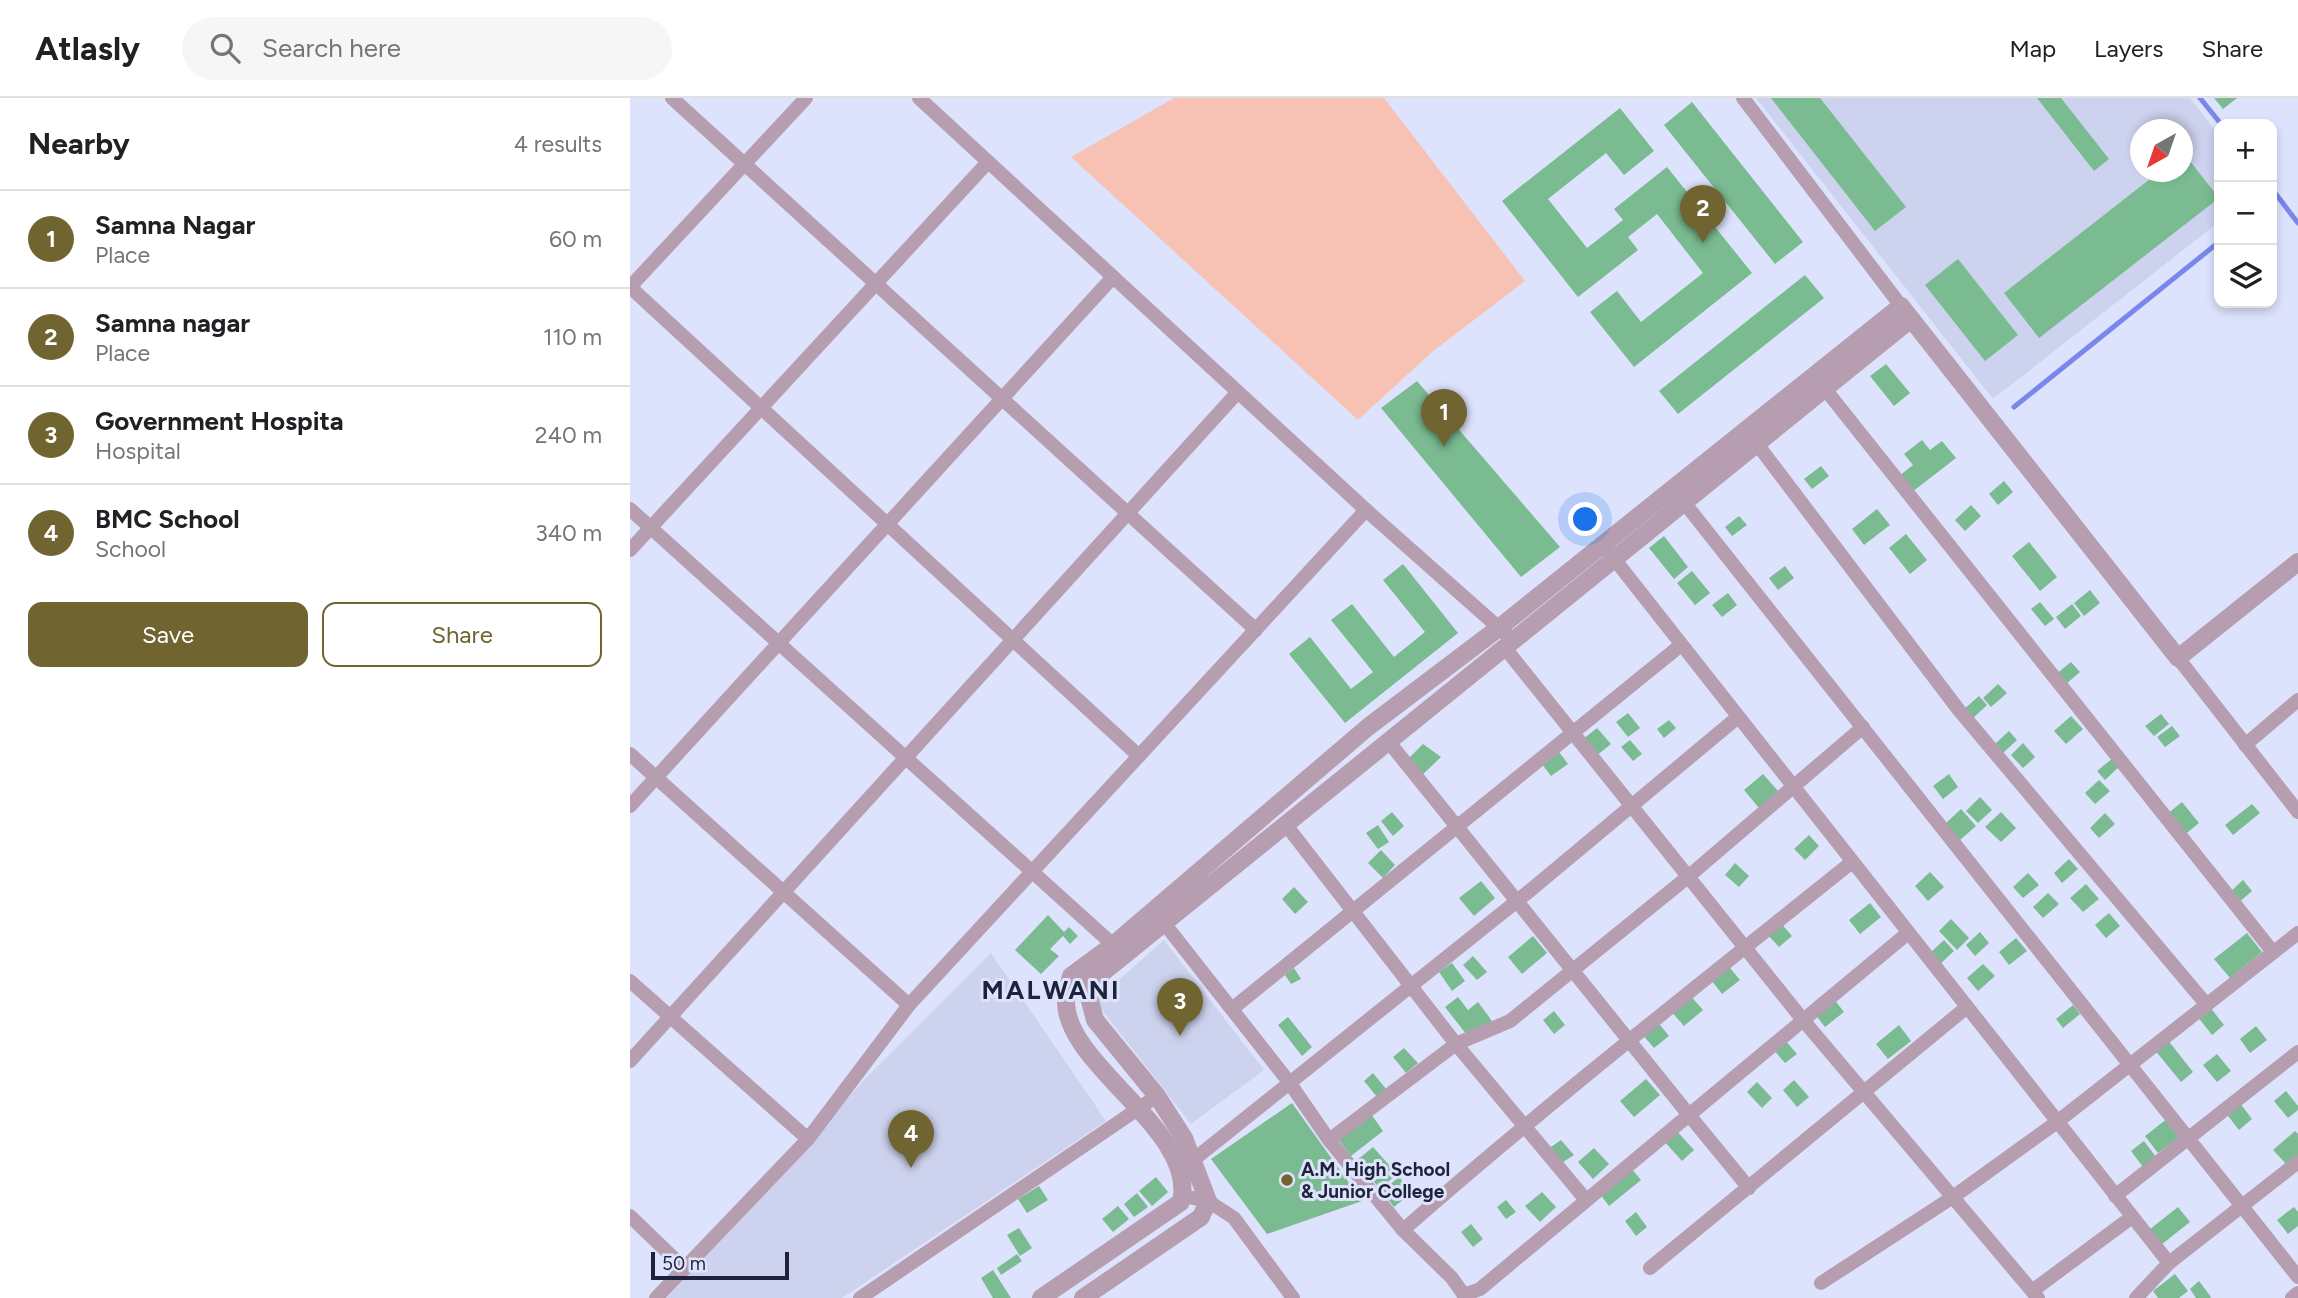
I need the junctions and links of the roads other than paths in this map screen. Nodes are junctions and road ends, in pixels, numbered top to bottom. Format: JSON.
{"nodes":[{"id":1,"x":672,"y":98,"type":"edge"},
{"id":2,"x":806,"y":98,"type":"edge"},
{"id":3,"x":919,"y":98,"type":"edge"},
{"id":4,"x":1744,"y":98,"type":"edge"},
{"id":5,"x":988,"y":162,"type":"junction"},
{"id":6,"x":744,"y":164,"type":"junction"},
{"id":7,"x":1113,"y":277,"type":"junction"},
{"id":8,"x":876,"y":283,"type":"junction"},
{"id":9,"x":630,"y":287,"type":"edge"},
{"id":10,"x":1906,"y":313,"type":"junction"},
{"id":11,"x":1825,"y":389,"type":"junction"},
{"id":12,"x":1238,"y":392,"type":"junction"},
{"id":13,"x":1002,"y":398,"type":"junction"},
{"id":14,"x":761,"y":408,"type":"junction"},
{"id":15,"x":1757,"y":444,"type":"junction"},
{"id":16,"x":1679,"y":496,"type":"junction"},
{"id":17,"x":630,"y":509,"type":"edge"},
{"id":18,"x":1366,"y":510,"type":"junction"},
{"id":19,"x":1128,"y":513,"type":"junction"},
{"id":20,"x":888,"y":524,"type":"junction"},
{"id":21,"x":651,"y":528,"type":"junction"},
{"id":22,"x":1603,"y":545,"type":"junction"},
{"id":23,"x":630,"y":550,"type":"edge"},
{"id":24,"x":1614,"y":559,"type":"junction"},
{"id":25,"x":2298,"y":562,"type":"edge"},
{"id":26,"x":1500,"y":627,"type":"junction"},
{"id":27,"x":1256,"y":630,"type":"junction"},
{"id":28,"x":1013,"y":639,"type":"junction"},
{"id":29,"x":779,"y":643,"type":"junction"},
{"id":30,"x":1509,"y":644,"type":"junction"},
{"id":31,"x":1681,"y":645,"type":"junction"},
{"id":32,"x":2178,"y":658,"type":"junction"},
{"id":33,"x":2298,"y":700,"type":"edge"},
{"id":34,"x":1738,"y":717,"type":"junction"},
{"id":35,"x":1863,"y":727,"type":"junction"},
{"id":36,"x":1574,"y":732,"type":"junction"},
{"id":37,"x":1388,"y":741,"type":"junction"},
{"id":38,"x":2245,"y":745,"type":"junction"},
{"id":39,"x":630,"y":754,"type":"edge"},
{"id":40,"x":1139,"y":755,"type":"junction"},
{"id":41,"x":905,"y":758,"type":"junction"},
{"id":42,"x":656,"y":778,"type":"junction"},
{"id":43,"x":1793,"y":786,"type":"junction"},
{"id":44,"x":630,"y":806,"type":"edge"},
{"id":45,"x":1632,"y":806,"type":"junction"},
{"id":46,"x":2298,"y":812,"type":"edge"},
{"id":47,"x":1286,"y":825,"type":"junction"},
{"id":48,"x":1457,"y":827,"type":"junction"},
{"id":49,"x":1852,"y":862,"type":"junction"},
{"id":50,"x":1032,"y":872,"type":"junction"},
{"id":51,"x":1689,"y":876,"type":"junction"},
{"id":52,"x":783,"y":892,"type":"junction"},
{"id":53,"x":1517,"y":901,"type":"junction"},
{"id":54,"x":1354,"y":911,"type":"junction"},
{"id":55,"x":1164,"y":923,"type":"junction"},
{"id":56,"x":1909,"y":933,"type":"junction"},
{"id":57,"x":2298,"y":933,"type":"edge"},
{"id":58,"x":1745,"y":948,"type":"junction"},
{"id":59,"x":1118,"y":950,"type":"junction"},
{"id":60,"x":2273,"y":952,"type":"junction"},
{"id":61,"x":1573,"y":970,"type":"junction"},
{"id":62,"x":630,"y":981,"type":"edge"},
{"id":63,"x":1411,"y":985,"type":"junction"},
{"id":64,"x":2206,"y":1004,"type":"junction"},
{"id":65,"x":909,"y":1005,"type":"junction"},
{"id":66,"x":1967,"y":1007,"type":"junction"},
{"id":67,"x":1233,"y":1009,"type":"junction"},
{"id":68,"x":670,"y":1017,"type":"junction"},
{"id":69,"x":1803,"y":1020,"type":"junction"},
{"id":70,"x":1629,"y":1041,"type":"junction"},
{"id":71,"x":1456,"y":1044,"type":"junction"},
{"id":72,"x":2298,"y":1052,"type":"edge"},
{"id":73,"x":630,"y":1061,"type":"edge"},
{"id":74,"x":2132,"y":1065,"type":"junction"},
{"id":75,"x":1289,"y":1082,"type":"junction"},
{"id":76,"x":1866,"y":1093,"type":"junction"},
{"id":77,"x":1157,"y":1096,"type":"junction"},
{"id":78,"x":1139,"y":1109,"type":"junction"},
{"id":79,"x":1689,"y":1115,"type":"junction"},
{"id":80,"x":2057,"y":1122,"type":"junction"},
{"id":81,"x":1523,"y":1125,"type":"junction"},
{"id":82,"x":2190,"y":1137,"type":"junction"},
{"id":83,"x":808,"y":1139,"type":"junction"},
{"id":84,"x":1329,"y":1140,"type":"junction"},
{"id":85,"x":1192,"y":1161,"type":"junction"},
{"id":86,"x":2298,"y":1162,"type":"edge"},
{"id":87,"x":1749,"y":1188,"type":"junction"},
{"id":88,"x":1183,"y":1196,"type":"junction"},
{"id":89,"x":2115,"y":1196,"type":"junction"},
{"id":90,"x":1953,"y":1197,"type":"junction"},
{"id":91,"x":1208,"y":1200,"type":"junction"},
{"id":92,"x":1586,"y":1200,"type":"junction"},
{"id":93,"x":2242,"y":1206,"type":"junction"},
{"id":94,"x":630,"y":1216,"type":"edge"},
{"id":95,"x":2132,"y":1217,"type":"junction"},
{"id":96,"x":1403,"y":1230,"type":"junction"},
{"id":97,"x":2168,"y":1263,"type":"junction"},
{"id":98,"x":1650,"y":1268,"type":"dead end"},
{"id":99,"x":685,"y":1269,"type":"junction"},
{"id":100,"x":2298,"y":1277,"type":"edge"},
{"id":101,"x":1821,"y":1283,"type":"dead end"},
{"id":102,"x":2298,"y":1293,"type":"edge"},
{"id":103,"x":2035,"y":1295,"type":"edge"},
{"id":104,"x":1465,"y":1296,"type":"edge"},
{"id":105,"x":656,"y":1298,"type":"edge"},
{"id":106,"x":860,"y":1298,"type":"edge"},
{"id":107,"x":1041,"y":1298,"type":"edge"},
{"id":108,"x":1083,"y":1298,"type":"edge"},
{"id":109,"x":1293,"y":1298,"type":"edge"},
{"id":110,"x":2136,"y":1298,"type":"edge"},
{"id":111,"x":2292,"y":1298,"type":"edge"}],
"edges":[{"from":1,"to":6,"type":"street"},
{"from":2,"to":6,"type":"street"},
{"from":3,"to":5,"type":"street"},
{"from":4,"to":10,"type":"street"},
{"from":5,"to":7,"type":"street"},
{"from":5,"to":8,"type":"street"},
{"from":6,"to":8,"type":"street"},
{"from":6,"to":9,"type":"street"},
{"from":7,"to":12,"type":"street"},
{"from":7,"to":13,"type":"street"},
{"from":8,"to":13,"type":"street"},
{"from":8,"to":14,"type":"street"},
{"from":9,"to":14,"type":"street"},
{"from":10,"to":11,"type":"street"},
{"from":10,"to":16,"type":"street"},
{"from":10,"to":32,"type":"street"},
{"from":11,"to":15,"type":"street"},
{"from":11,"to":60,"type":"street"},
{"from":12,"to":18,"type":"street"},
{"from":12,"to":19,"type":"street"},
{"from":13,"to":19,"type":"street"},
{"from":13,"to":20,"type":"street"},
{"from":14,"to":20,"type":"street"},
{"from":14,"to":21,"type":"street"},
{"from":15,"to":16,"type":"street"},
{"from":15,"to":64,"type":"street"},
{"from":16,"to":22,"type":"street"},
{"from":16,"to":24,"type":"street"},
{"from":16,"to":35,"type":"street"},
{"from":17,"to":21,"type":"street"},
{"from":18,"to":26,"type":"street"},
{"from":18,"to":27,"type":"street"},
{"from":19,"to":27,"type":"street"},
{"from":19,"to":28,"type":"street"},
{"from":20,"to":28,"type":"street"},
{"from":20,"to":29,"type":"street"},
{"from":21,"to":23,"type":"street"},
{"from":21,"to":29,"type":"street"},
{"from":22,"to":24,"type":"street"},
{"from":22,"to":26,"type":"street"},
{"from":24,"to":30,"type":"street"},
{"from":24,"to":31,"type":"street"},
{"from":25,"to":32,"type":"street"},
{"from":26,"to":30,"type":"street"},
{"from":26,"to":59,"type":"street"},
{"from":27,"to":40,"type":"street"},
{"from":28,"to":40,"type":"street"},
{"from":28,"to":41,"type":"street"},
{"from":29,"to":41,"type":"street"},
{"from":29,"to":42,"type":"street"},
{"from":30,"to":36,"type":"street"},
{"from":30,"to":37,"type":"street"},
{"from":31,"to":34,"type":"street"},
{"from":31,"to":36,"type":"street"},
{"from":32,"to":38,"type":"street"},
{"from":33,"to":38,"type":"street"},
{"from":34,"to":43,"type":"street"},
{"from":34,"to":45,"type":"street"},
{"from":35,"to":43,"type":"street"},
{"from":35,"to":74,"type":"street"},
{"from":36,"to":45,"type":"street"},
{"from":36,"to":48,"type":"street"},
{"from":37,"to":47,"type":"street"},
{"from":37,"to":48,"type":"street"},
{"from":38,"to":46,"type":"street"},
{"from":39,"to":42,"type":"street"},
{"from":40,"to":50,"type":"street"},
{"from":41,"to":50,"type":"street"},
{"from":41,"to":52,"type":"street"},
{"from":42,"to":44,"type":"street"},
{"from":42,"to":52,"type":"street"},
{"from":43,"to":49,"type":"street"},
{"from":43,"to":51,"type":"street"},
{"from":45,"to":51,"type":"street"},
{"from":45,"to":53,"type":"street"},
{"from":47,"to":54,"type":"street"},
{"from":47,"to":55,"type":"street"},
{"from":48,"to":53,"type":"street"},
{"from":48,"to":54,"type":"street"},
{"from":49,"to":56,"type":"street"},
{"from":49,"to":58,"type":"street"},
{"from":50,"to":59,"type":"street"},
{"from":50,"to":65,"type":"street"},
{"from":51,"to":58,"type":"street"},
{"from":51,"to":61,"type":"street"},
{"from":52,"to":65,"type":"street"},
{"from":52,"to":68,"type":"street"},
{"from":53,"to":61,"type":"street"},
{"from":53,"to":63,"type":"street"},
{"from":54,"to":63,"type":"street"},
{"from":54,"to":67,"type":"street"},
{"from":55,"to":59,"type":"street"},
{"from":55,"to":67,"type":"street"},
{"from":56,"to":66,"type":"street"},
{"from":56,"to":69,"type":"street"},
{"from":57,"to":60,"type":"street"},
{"from":58,"to":69,"type":"street"},
{"from":58,"to":70,"type":"street"},
{"from":59,"to":77,"type":"street"},
{"from":59,"to":78,"type":"street"},
{"from":60,"to":64,"type":"street"},
{"from":61,"to":70,"type":"street"},
{"from":61,"to":71,"type":"street"},
{"from":62,"to":68,"type":"street"},
{"from":63,"to":71,"type":"street"},
{"from":63,"to":75,"type":"street"},
{"from":64,"to":74,"type":"street"},
{"from":65,"to":83,"type":"street"},
{"from":66,"to":76,"type":"street"},
{"from":66,"to":80,"type":"street"},
{"from":67,"to":75,"type":"street"},
{"from":68,"to":73,"type":"street"},
{"from":68,"to":83,"type":"street"},
{"from":69,"to":76,"type":"street"},
{"from":69,"to":79,"type":"street"},
{"from":70,"to":79,"type":"street"},
{"from":70,"to":81,"type":"street"},
{"from":71,"to":81,"type":"street"},
{"from":71,"to":84,"type":"street"},
{"from":72,"to":82,"type":"street"},
{"from":74,"to":80,"type":"street"},
{"from":74,"to":82,"type":"street"},
{"from":75,"to":84,"type":"street"},
{"from":75,"to":85,"type":"street"},
{"from":76,"to":87,"type":"street"},
{"from":76,"to":90,"type":"street"},
{"from":77,"to":78,"type":"street"},
{"from":77,"to":85,"type":"street"},
{"from":78,"to":88,"type":"street"},
{"from":78,"to":106,"type":"street"},
{"from":79,"to":87,"type":"street"},
{"from":79,"to":92,"type":"street"},
{"from":80,"to":89,"type":"street"},
{"from":80,"to":90,"type":"street"},
{"from":81,"to":92,"type":"street"},
{"from":81,"to":96,"type":"street"},
{"from":82,"to":89,"type":"street"},
{"from":82,"to":93,"type":"street"},
{"from":83,"to":99,"type":"street"},
{"from":84,"to":96,"type":"street"},
{"from":85,"to":91,"type":"street"},
{"from":86,"to":93,"type":"street"},
{"from":87,"to":98,"type":"street"},
{"from":88,"to":91,"type":"street"},
{"from":88,"to":107,"type":"street"},
{"from":89,"to":95,"type":"street"},
{"from":90,"to":101,"type":"street"},
{"from":90,"to":103,"type":"street"},
{"from":91,"to":108,"type":"street"},
{"from":91,"to":109,"type":"street"},
{"from":92,"to":104,"type":"street"},
{"from":93,"to":97,"type":"street"},
{"from":93,"to":100,"type":"street"},
{"from":94,"to":99,"type":"street"},
{"from":95,"to":97,"type":"street"},
{"from":95,"to":103,"type":"street"},
{"from":96,"to":104,"type":"street"},
{"from":97,"to":110,"type":"street"},
{"from":99,"to":105,"type":"street"},
{"from":102,"to":111,"type":"street"}]}
